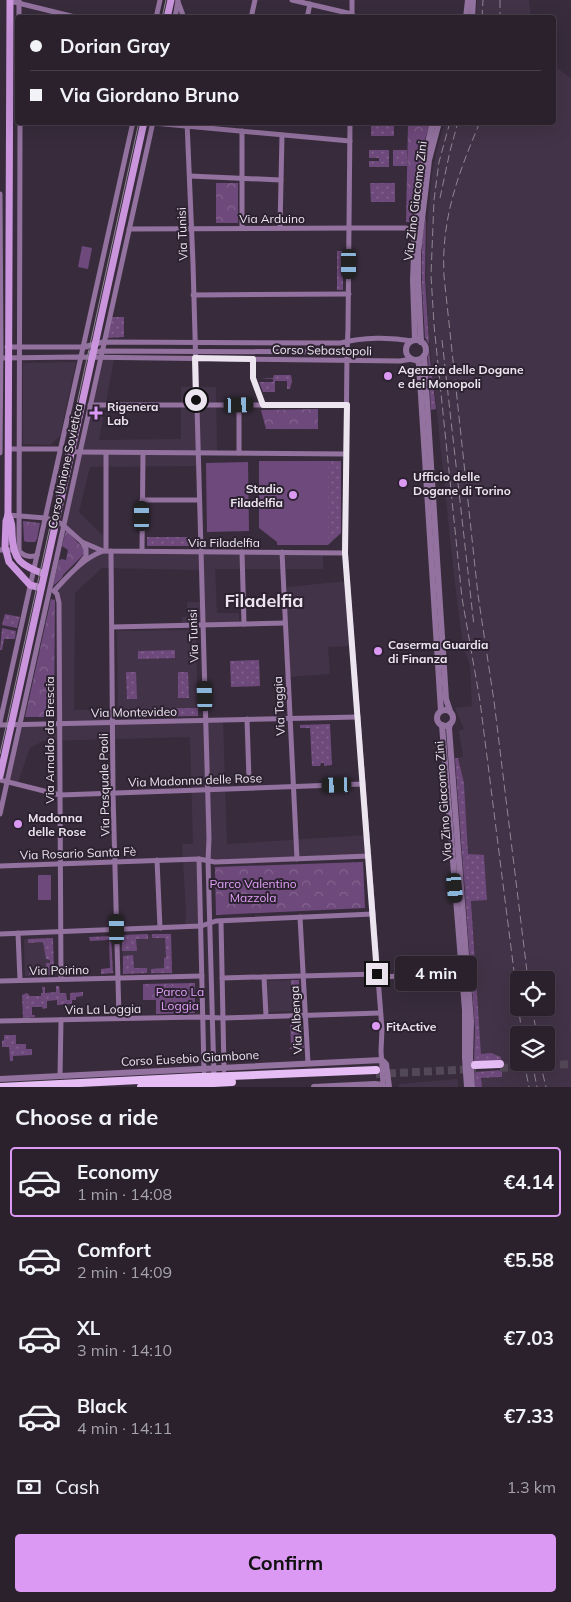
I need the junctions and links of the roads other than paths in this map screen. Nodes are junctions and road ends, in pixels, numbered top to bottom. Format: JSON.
{"nodes":[{"id":1,"x":10,"y":0,"type":"edge"},
{"id":2,"x":160,"y":0,"type":"edge"},
{"id":3,"x":255,"y":0,"type":"edge"},
{"id":4,"x":292,"y":0,"type":"edge"},
{"id":5,"x":352,"y":0,"type":"edge"},
{"id":6,"x":468,"y":0,"type":"edge"},
{"id":7,"x":473,"y":0,"type":"edge"},
{"id":8,"x":19,"y":1,"type":"edge"},
{"id":9,"x":176,"y":1,"type":"edge"},
{"id":10,"x":310,"y":4,"type":"junction"},
{"id":11,"x":18,"y":15,"type":"edge"},
{"id":12,"x":68,"y":15,"type":"edge"},
{"id":13,"x":157,"y":15,"type":"edge"},
{"id":14,"x":169,"y":15,"type":"edge"},
{"id":15,"x":175,"y":15,"type":"edge"},
{"id":16,"x":183,"y":15,"type":"edge"},
{"id":17,"x":252,"y":15,"type":"edge"},
{"id":18,"x":308,"y":15,"type":"edge"},
{"id":19,"x":348,"y":15,"type":"edge"},
{"id":20,"x":352,"y":15,"type":"edge"},
{"id":21,"x":466,"y":15,"type":"edge"},
{"id":22,"x":472,"y":15,"type":"edge"},
{"id":23,"x":20,"y":125,"type":"edge"},
{"id":24,"x":132,"y":125,"type":"edge"},
{"id":25,"x":143,"y":125,"type":"edge"},
{"id":26,"x":153,"y":125,"type":"edge"},
{"id":27,"x":187,"y":125,"type":"edge"},
{"id":28,"x":195,"y":125,"type":"edge"},
{"id":29,"x":350,"y":125,"type":"edge"},
{"id":30,"x":432,"y":125,"type":"edge"},
{"id":31,"x":437,"y":125,"type":"edge"},
{"id":32,"x":242,"y":131,"type":"junction"},
{"id":33,"x":282,"y":135,"type":"junction"},
{"id":34,"x":129,"y":139,"type":"junction"},
{"id":35,"x":140,"y":141,"type":"junction"},
{"id":36,"x":350,"y":141,"type":"junction"},
{"id":37,"x":190,"y":176,"type":"junction"},
{"id":38,"x":242,"y":179,"type":"junction"},
{"id":39,"x":281,"y":180,"type":"junction"},
{"id":40,"x":0,"y":194,"type":"edge"},
{"id":41,"x":191,"y":228,"type":"junction"},
{"id":42,"x":242,"y":228,"type":"junction"},
{"id":43,"x":280,"y":228,"type":"junction"},
{"id":44,"x":349,"y":228,"type":"junction"},
{"id":45,"x":129,"y":229,"type":"junction"},
{"id":46,"x":415,"y":230,"type":"junction"},
{"id":47,"x":349,"y":294,"type":"junction"},
{"id":48,"x":193,"y":295,"type":"junction"},
{"id":49,"x":347,"y":341,"type":"junction"},
{"id":50,"x":416,"y":341,"type":"junction"},
{"id":51,"x":103,"y":342,"type":"junction"},
{"id":52,"x":195,"y":343,"type":"junction"},
{"id":53,"x":5,"y":347,"type":"junction"},
{"id":54,"x":20,"y":347,"type":"junction"},
{"id":55,"x":83,"y":347,"type":"junction"},
{"id":56,"x":93,"y":351,"type":"junction"},
{"id":57,"x":102,"y":351,"type":"junction"},
{"id":58,"x":195,"y":351,"type":"junction"},
{"id":59,"x":347,"y":352,"type":"junction"},
{"id":60,"x":424,"y":356,"type":"junction"},
{"id":61,"x":20,"y":357,"type":"junction"},
{"id":62,"x":81,"y":357,"type":"junction"},
{"id":63,"x":5,"y":358,"type":"junction"},
{"id":64,"x":100,"y":358,"type":"junction"},
{"id":65,"x":195,"y":358,"type":"junction"},
{"id":66,"x":253,"y":359,"type":"junction"},
{"id":67,"x":347,"y":360,"type":"junction"},
{"id":68,"x":414,"y":360,"type":"junction"},
{"id":69,"x":9,"y":384,"type":"junction"},
{"id":70,"x":20,"y":390,"type":"junction"},
{"id":71,"x":239,"y":405,"type":"junction"},
{"id":72,"x":263,"y":405,"type":"junction"},
{"id":73,"x":347,"y":405,"type":"junction"},
{"id":74,"x":90,"y":406,"type":"junction"},
{"id":75,"x":196,"y":406,"type":"junction"},
{"id":76,"x":8,"y":449,"type":"junction"},
{"id":77,"x":20,"y":449,"type":"junction"},
{"id":78,"x":60,"y":449,"type":"junction"},
{"id":79,"x":71,"y":451,"type":"junction"},
{"id":80,"x":0,"y":452,"type":"edge"},
{"id":81,"x":79,"y":452,"type":"junction"},
{"id":82,"x":106,"y":453,"type":"junction"},
{"id":83,"x":143,"y":453,"type":"junction"},
{"id":84,"x":198,"y":453,"type":"junction"},
{"id":85,"x":239,"y":453,"type":"junction"},
{"id":86,"x":345,"y":454,"type":"junction"},
{"id":87,"x":142,"y":500,"type":"junction"},
{"id":88,"x":199,"y":500,"type":"junction"},
{"id":89,"x":0,"y":509,"type":"edge"},
{"id":90,"x":8,"y":512,"type":"junction"},
{"id":91,"x":19,"y":516,"type":"junction"},
{"id":92,"x":45,"y":518,"type":"junction"},
{"id":93,"x":56,"y":521,"type":"junction"},
{"id":94,"x":64,"y":525,"type":"junction"},
{"id":95,"x":82,"y":542,"type":"junction"},
{"id":96,"x":10,"y":550,"type":"edge"},
{"id":97,"x":107,"y":551,"type":"junction"},
{"id":98,"x":142,"y":551,"type":"junction"},
{"id":99,"x":201,"y":551,"type":"junction"},
{"id":100,"x":242,"y":552,"type":"junction"},
{"id":101,"x":282,"y":552,"type":"junction"},
{"id":102,"x":345,"y":553,"type":"junction"},
{"id":103,"x":37,"y":555,"type":"junction"},
{"id":104,"x":77,"y":567,"type":"junction"},
{"id":105,"x":34,"y":570,"type":"junction"},
{"id":106,"x":44,"y":574,"type":"junction"},
{"id":107,"x":52,"y":576,"type":"junction"},
{"id":108,"x":30,"y":585,"type":"junction"},
{"id":109,"x":41,"y":588,"type":"junction"},
{"id":110,"x":52,"y":590,"type":"junction"},
{"id":111,"x":285,"y":623,"type":"junction"},
{"id":112,"x":244,"y":624,"type":"junction"},
{"id":113,"x":203,"y":625,"type":"junction"},
{"id":114,"x":112,"y":627,"type":"junction"},
{"id":115,"x":441,"y":710,"type":"junction"},
{"id":116,"x":450,"y":711,"type":"junction"},
{"id":117,"x":358,"y":717,"type":"junction"},
{"id":118,"x":290,"y":718,"type":"junction"},
{"id":119,"x":247,"y":719,"type":"junction"},
{"id":120,"x":206,"y":720,"type":"junction"},
{"id":121,"x":112,"y":723,"type":"junction"},
{"id":122,"x":0,"y":724,"type":"edge"},
{"id":123,"x":59,"y":724,"type":"junction"},
{"id":124,"x":450,"y":724,"type":"junction"},
{"id":125,"x":11,"y":725,"type":"junction"},
{"id":126,"x":19,"y":725,"type":"junction"},
{"id":127,"x":442,"y":725,"type":"junction"},
{"id":128,"x":0,"y":776,"type":"edge"},
{"id":129,"x":249,"y":779,"type":"dead end"},
{"id":130,"x":0,"y":780,"type":"edge"},
{"id":131,"x":7,"y":783,"type":"junction"},
{"id":132,"x":363,"y":784,"type":"junction"},
{"id":133,"x":294,"y":786,"type":"junction"},
{"id":134,"x":208,"y":790,"type":"junction"},
{"id":135,"x":113,"y":793,"type":"junction"},
{"id":136,"x":60,"y":795,"type":"junction"},
{"id":137,"x":0,"y":814,"type":"edge"},
{"id":138,"x":369,"y":856,"type":"junction"},
{"id":139,"x":199,"y":859,"type":"junction"},
{"id":140,"x":297,"y":859,"type":"junction"},
{"id":141,"x":157,"y":860,"type":"junction"},
{"id":142,"x":208,"y":861,"type":"junction"},
{"id":143,"x":115,"y":862,"type":"junction"},
{"id":144,"x":60,"y":863,"type":"junction"},
{"id":145,"x":0,"y":866,"type":"edge"},
{"id":146,"x":373,"y":914,"type":"junction"},
{"id":147,"x":300,"y":917,"type":"junction"},
{"id":148,"x":219,"y":921,"type":"junction"},
{"id":149,"x":210,"y":923,"type":"junction"},
{"id":150,"x":201,"y":926,"type":"junction"},
{"id":151,"x":160,"y":928,"type":"junction"},
{"id":152,"x":117,"y":929,"type":"junction"},
{"id":153,"x":60,"y":931,"type":"junction"},
{"id":154,"x":18,"y":933,"type":"junction"},
{"id":155,"x":0,"y":934,"type":"edge"},
{"id":156,"x":453,"y":972,"type":"dead end"},
{"id":157,"x":377,"y":974,"type":"junction"},
{"id":158,"x":202,"y":976,"type":"junction"},
{"id":159,"x":303,"y":976,"type":"junction"},
{"id":160,"x":264,"y":977,"type":"junction"},
{"id":161,"x":118,"y":978,"type":"junction"},
{"id":162,"x":222,"y":978,"type":"junction"},
{"id":163,"x":61,"y":979,"type":"junction"},
{"id":164,"x":20,"y":980,"type":"junction"},
{"id":165,"x":0,"y":981,"type":"edge"},
{"id":166,"x":380,"y":1013,"type":"junction"},
{"id":167,"x":305,"y":1015,"type":"junction"},
{"id":168,"x":266,"y":1016,"type":"junction"},
{"id":169,"x":203,"y":1017,"type":"junction"},
{"id":170,"x":212,"y":1017,"type":"junction"},
{"id":171,"x":118,"y":1018,"type":"junction"},
{"id":172,"x":223,"y":1018,"type":"junction"},
{"id":173,"x":61,"y":1020,"type":"junction"},
{"id":174,"x":0,"y":1021,"type":"edge"},
{"id":175,"x":382,"y":1060,"type":"junction"},
{"id":176,"x":308,"y":1063,"type":"junction"},
{"id":177,"x":500,"y":1066,"type":"tunnel mouth"},
{"id":178,"x":476,"y":1067,"type":"tunnel mouth"},
{"id":179,"x":223,"y":1068,"type":"junction"},
{"id":180,"x":376,"y":1072,"type":"tunnel mouth"},
{"id":181,"x":0,"y":1079,"type":"edge"},
{"id":182,"x":204,"y":1079,"type":"edge"},
{"id":183,"x":214,"y":1079,"type":"edge"},
{"id":184,"x":60,"y":1082,"type":"edge"},
{"id":185,"x":224,"y":1082,"type":"edge"},
{"id":186,"x":385,"y":1086,"type":"edge"},
{"id":187,"x":0,"y":1087,"type":"edge"},
{"id":188,"x":141,"y":1087,"type":"edge"},
{"id":189,"x":314,"y":1087,"type":"edge"},
{"id":190,"x":467,"y":1087,"type":"edge"},
{"id":191,"x":472,"y":1087,"type":"edge"}],
"edges":[{"from":1,"to":8,"type":"street"},
{"from":1,"to":53,"type":"main road"},
{"from":2,"to":13,"type":"street"},
{"from":3,"to":17,"type":"street"},
{"from":4,"to":10,"type":"street"},
{"from":5,"to":20,"type":"street"},
{"from":6,"to":21,"type":"street"},
{"from":7,"to":22,"type":"street"},
{"from":8,"to":11,"type":"street"},
{"from":8,"to":12,"type":"street"},
{"from":9,"to":14,"type":"main road"},
{"from":9,"to":15,"type":"street"},
{"from":9,"to":16,"type":"street"},
{"from":10,"to":18,"type":"street"},
{"from":10,"to":19,"type":"street"},
{"from":23,"to":54,"type":"street"},
{"from":24,"to":34,"type":"street","name":"Corso Unione Sovietica"},
{"from":25,"to":35,"type":"main road","name":"Corso Unione Sovietica"},
{"from":26,"to":45,"type":"street","name":"Corso Unione Sovietica"},
{"from":27,"to":37,"type":"street","name":"Via Tunisi"},
{"from":28,"to":32,"type":"street"},
{"from":29,"to":36,"type":"street"},
{"from":30,"to":46,"type":"street","name":"Via Zino Giacomo Zini"},
{"from":31,"to":50,"type":"street","name":"Via Zino Giacomo Zini"},
{"from":32,"to":33,"type":"street"},
{"from":32,"to":38,"type":"street"},
{"from":33,"to":36,"type":"street"},
{"from":33,"to":39,"type":"street"},
{"from":34,"to":35,"type":"street"},
{"from":34,"to":55,"type":"street","name":"Corso Unione Sovietica"},
{"from":35,"to":56,"type":"main road","name":"Corso Unione Sovietica"},
{"from":36,"to":44,"type":"street"},
{"from":37,"to":38,"type":"street"},
{"from":37,"to":41,"type":"street","name":"Via Tunisi"},
{"from":38,"to":39,"type":"street"},
{"from":38,"to":42,"type":"street"},
{"from":39,"to":43,"type":"street"},
{"from":40,"to":53,"type":"street"},
{"from":41,"to":42,"type":"street","name":"Via Arduino"},
{"from":41,"to":45,"type":"street","name":"Via Arduino"},
{"from":41,"to":48,"type":"street","name":"Via Tunisi"},
{"from":42,"to":43,"type":"street","name":"Via Arduino"},
{"from":43,"to":44,"type":"street","name":"Via Arduino"},
{"from":44,"to":46,"type":"street","name":"Via Arduino"},
{"from":44,"to":47,"type":"street"},
{"from":45,"to":51,"type":"street","name":"Corso Unione Sovietica"},
{"from":46,"to":50,"type":"street","name":"Via Zino Giacomo Zini"},
{"from":47,"to":48,"type":"street"},
{"from":47,"to":49,"type":"street"},
{"from":48,"to":52,"type":"street","name":"Via Tunisi"},
{"from":49,"to":50,"type":"street","name":"Corso Sebastopoli"},
{"from":49,"to":52,"type":"street","name":"Corso Sebastopoli"},
{"from":49,"to":59,"type":"street"},
{"from":50,"to":60,"type":"street"},
{"from":50,"to":68,"type":"street"},
{"from":51,"to":52,"type":"street","name":"Corso Sebastopoli"},
{"from":51,"to":56,"type":"street","name":"Corso Sebastopoli"},
{"from":51,"to":57,"type":"street","name":"Corso Unione Sovietica"},
{"from":52,"to":58,"type":"street","name":"Via Tunisi"},
{"from":53,"to":54,"type":"street","name":"Corso Sebastopoli"},
{"from":53,"to":63,"type":"main road"},
{"from":54,"to":55,"type":"street","name":"Corso Sebastopoli"},
{"from":54,"to":61,"type":"street"},
{"from":55,"to":56,"type":"street","name":"Corso Sebastopoli"},
{"from":55,"to":62,"type":"street","name":"Corso Unione Sovietica"},
{"from":56,"to":57,"type":"street","name":"Corso Sebastopoli"},
{"from":56,"to":62,"type":"street","name":"Corso Sebastopoli"},
{"from":56,"to":64,"type":"street","name":"Corso Sebastopoli"},
{"from":56,"to":79,"type":"main road","name":"Corso Unione Sovietica"},
{"from":57,"to":58,"type":"street","name":"Corso Sebastopoli"},
{"from":57,"to":64,"type":"street","name":"Corso Unione Sovietica"},
{"from":58,"to":59,"type":"street","name":"Corso Sebastopoli"},
{"from":58,"to":65,"type":"street","name":"Via Tunisi"},
{"from":59,"to":67,"type":"street"},
{"from":60,"to":68,"type":"street"},
{"from":60,"to":116,"type":"street"},
{"from":61,"to":62,"type":"street","name":"Corso Sebastopoli"},
{"from":61,"to":63,"type":"street","name":"Corso Sebastopoli"},
{"from":61,"to":70,"type":"street"},
{"from":62,"to":78,"type":"street","name":"Corso Unione Sovietica"},
{"from":63,"to":69,"type":"main road"},
{"from":63,"to":80,"type":"street"},
{"from":64,"to":65,"type":"street","name":"Corso Sebastopoli"},
{"from":64,"to":74,"type":"street","name":"Corso Unione Sovietica"},
{"from":65,"to":66,"type":"street","name":"Corso Sebastopoli"},
{"from":65,"to":75,"type":"street","name":"Via Tunisi"},
{"from":66,"to":67,"type":"street","name":"Corso Sebastopoli"},
{"from":66,"to":72,"type":"street"},
{"from":67,"to":68,"type":"street","name":"Corso Sebastopoli"},
{"from":67,"to":73,"type":"street"},
{"from":68,"to":115,"type":"street"},
{"from":69,"to":70,"type":"street"},
{"from":69,"to":76,"type":"main road"},
{"from":70,"to":77,"type":"street"},
{"from":71,"to":72,"type":"street"},
{"from":71,"to":75,"type":"street"},
{"from":71,"to":85,"type":"street"},
{"from":72,"to":73,"type":"street"},
{"from":73,"to":86,"type":"street"},
{"from":74,"to":75,"type":"street"},
{"from":74,"to":81,"type":"street","name":"Corso Unione Sovietica"},
{"from":75,"to":84,"type":"street","name":"Via Tunisi"},
{"from":76,"to":77,"type":"street"},
{"from":76,"to":90,"type":"main road"},
{"from":77,"to":78,"type":"street"},
{"from":77,"to":91,"type":"street"},
{"from":78,"to":92,"type":"street","name":"Corso Unione Sovietica"},
{"from":79,"to":81,"type":"street"},
{"from":79,"to":93,"type":"main road","name":"Corso Unione Sovietica"},
{"from":81,"to":82,"type":"street"},
{"from":81,"to":94,"type":"street","name":"Corso Unione Sovietica"},
{"from":82,"to":83,"type":"street"},
{"from":82,"to":97,"type":"street","name":"Via Pasquale Paoli"},
{"from":83,"to":84,"type":"street"},
{"from":83,"to":87,"type":"street"},
{"from":84,"to":85,"type":"street"},
{"from":84,"to":88,"type":"street","name":"Via Tunisi"},
{"from":85,"to":86,"type":"street"},
{"from":86,"to":102,"type":"street"},
{"from":87,"to":88,"type":"street"},
{"from":87,"to":98,"type":"street"},
{"from":88,"to":99,"type":"street","name":"Via Tunisi"},
{"from":89,"to":90,"type":"street"},
{"from":90,"to":91,"type":"street"},
{"from":90,"to":96,"type":"main road"},
{"from":91,"to":92,"type":"street"},
{"from":91,"to":96,"type":"street"},
{"from":92,"to":93,"type":"street"},
{"from":92,"to":103,"type":"street","name":"Corso Unione Sovietica"},
{"from":93,"to":94,"type":"street"},
{"from":93,"to":106,"type":"main road","name":"Corso Unione Sovietica"},
{"from":94,"to":95,"type":"street"},
{"from":94,"to":107,"type":"street","name":"Corso Unione Sovietica"},
{"from":95,"to":97,"type":"street"},
{"from":95,"to":104,"type":"street"},
{"from":96,"to":103,"type":"street"},
{"from":96,"to":105,"type":"main road"},
{"from":96,"to":108,"type":"main road"},
{"from":97,"to":98,"type":"street","name":"Via Filadelfia"},
{"from":97,"to":104,"type":"street"},
{"from":97,"to":114,"type":"street","name":"Via Pasquale Paoli"},
{"from":98,"to":99,"type":"street","name":"Via Filadelfia"},
{"from":99,"to":100,"type":"street","name":"Via Filadelfia"},
{"from":99,"to":113,"type":"street","name":"Via Tunisi"},
{"from":100,"to":101,"type":"street","name":"Via Filadelfia"},
{"from":100,"to":112,"type":"street"},
{"from":101,"to":102,"type":"street","name":"Via Filadelfia"},
{"from":101,"to":111,"type":"street","name":"Via Taggia"},
{"from":102,"to":117,"type":"street"},
{"from":103,"to":105,"type":"street","name":"Corso Unione Sovietica"},
{"from":104,"to":110,"type":"street"},
{"from":105,"to":106,"type":"main road"},
{"from":105,"to":108,"type":"street","name":"Corso Unione Sovietica"},
{"from":106,"to":107,"type":"street"},
{"from":106,"to":109,"type":"main road","name":"Corso Unione Sovietica"},
{"from":107,"to":110,"type":"street","name":"Corso Unione Sovietica"},
{"from":108,"to":109,"type":"main road"},
{"from":108,"to":122,"type":"street","name":"Corso Unione Sovietica"},
{"from":109,"to":110,"type":"street"},
{"from":109,"to":125,"type":"main road","name":"Corso Unione Sovietica"},
{"from":110,"to":123,"type":"street","name":"Via Arnaldo da Brescia"},
{"from":110,"to":126,"type":"street","name":"Corso Unione Sovietica"},
{"from":111,"to":112,"type":"street"},
{"from":111,"to":118,"type":"street","name":"Via Taggia"},
{"from":112,"to":113,"type":"street"},
{"from":113,"to":114,"type":"street"},
{"from":113,"to":120,"type":"street","name":"Via Tunisi"},
{"from":114,"to":121,"type":"street","name":"Via Pasquale Paoli"},
{"from":115,"to":116,"type":"street"},
{"from":115,"to":127,"type":"street"},
{"from":116,"to":124,"type":"street"},
{"from":117,"to":118,"type":"street","name":"Via Montevideo"},
{"from":117,"to":132,"type":"street"},
{"from":118,"to":119,"type":"street","name":"Via Montevideo"},
{"from":118,"to":133,"type":"street","name":"Via Taggia"},
{"from":119,"to":120,"type":"street","name":"Via Montevideo"},
{"from":119,"to":129,"type":"street"},
{"from":120,"to":121,"type":"street","name":"Via Montevideo"},
{"from":120,"to":134,"type":"street","name":"Via Tunisi"},
{"from":121,"to":123,"type":"street","name":"Via Montevideo"},
{"from":121,"to":135,"type":"street","name":"Via Pasquale Paoli"},
{"from":122,"to":125,"type":"street","name":"Via Montevideo"},
{"from":123,"to":126,"type":"street","name":"Via Montevideo"},
{"from":123,"to":136,"type":"street","name":"Via Arnaldo da Brescia"},
{"from":124,"to":127,"type":"street"},
{"from":124,"to":191,"type":"street","name":"Via Zino Giacomo Zini"},
{"from":125,"to":126,"type":"street","name":"Via Montevideo"},
{"from":125,"to":128,"type":"main road","name":"Corso Unione Sovietica"},
{"from":126,"to":131,"type":"street","name":"Corso Unione Sovietica"},
{"from":127,"to":190,"type":"street","name":"Via Zino Giacomo Zini"},
{"from":130,"to":131,"type":"street","name":"Via Madonna delle Rose"},
{"from":131,"to":136,"type":"street","name":"Via Madonna delle Rose"},
{"from":131,"to":137,"type":"street","name":"Corso Unione Sovietica"},
{"from":132,"to":133,"type":"street","name":"Via Madonna delle Rose"},
{"from":132,"to":138,"type":"street"},
{"from":133,"to":134,"type":"street","name":"Via Madonna delle Rose"},
{"from":133,"to":140,"type":"street","name":"Via Taggia"},
{"from":134,"to":135,"type":"street","name":"Via Madonna delle Rose"},
{"from":134,"to":142,"type":"street","name":"Via Tunisi"},
{"from":135,"to":136,"type":"street","name":"Via Madonna delle Rose"},
{"from":135,"to":143,"type":"street","name":"Via Pasquale Paoli"},
{"from":136,"to":144,"type":"street","name":"Via Arnaldo da Brescia"},
{"from":138,"to":140,"type":"street","name":"Via Rosario Santa Fè"},
{"from":138,"to":146,"type":"street"},
{"from":139,"to":141,"type":"street","name":"Via Rosario Santa Fè"},
{"from":139,"to":142,"type":"street","name":"Via Rosario Santa Fè"},
{"from":139,"to":150,"type":"street"},
{"from":140,"to":142,"type":"street","name":"Via Rosario Santa Fè"},
{"from":141,"to":143,"type":"street","name":"Via Rosario Santa Fè"},
{"from":141,"to":151,"type":"street"},
{"from":142,"to":149,"type":"street","name":"Via Tunisi"},
{"from":143,"to":144,"type":"street","name":"Via Rosario Santa Fè"},
{"from":143,"to":152,"type":"street","name":"Via Pasquale Paoli"},
{"from":144,"to":145,"type":"street","name":"Via Rosario Santa Fè"},
{"from":144,"to":153,"type":"street","name":"Via Arnaldo da Brescia"},
{"from":146,"to":147,"type":"street"},
{"from":146,"to":157,"type":"street"},
{"from":147,"to":148,"type":"street"},
{"from":147,"to":159,"type":"street","name":"Via Albenga"},
{"from":148,"to":149,"type":"street"},
{"from":148,"to":162,"type":"street"},
{"from":149,"to":150,"type":"street"},
{"from":149,"to":170,"type":"street","name":"Via Tunisi"},
{"from":150,"to":151,"type":"street"},
{"from":150,"to":158,"type":"street"},
{"from":151,"to":152,"type":"street"},
{"from":152,"to":153,"type":"street"},
{"from":152,"to":161,"type":"street","name":"Via Pasquale Paoli"},
{"from":153,"to":154,"type":"street"},
{"from":153,"to":163,"type":"street","name":"Via Arnaldo da Brescia"},
{"from":154,"to":155,"type":"street"},
{"from":154,"to":164,"type":"street"},
{"from":156,"to":157,"type":"street","name":"Via Albenga"},
{"from":157,"to":159,"type":"street","name":"Via Albenga"},
{"from":157,"to":166,"type":"street"},
{"from":158,"to":161,"type":"street","name":"Via Poirino"},
{"from":158,"to":169,"type":"street"},
{"from":159,"to":160,"type":"street"},
{"from":159,"to":167,"type":"street","name":"Via Albenga"},
{"from":160,"to":162,"type":"street"},
{"from":160,"to":168,"type":"street"},
{"from":161,"to":163,"type":"street","name":"Via Poirino"},
{"from":161,"to":171,"type":"street","name":"Via Pasquale Paoli"},
{"from":162,"to":172,"type":"street"},
{"from":163,"to":164,"type":"street","name":"Via Poirino"},
{"from":164,"to":165,"type":"street","name":"Via Poirino"},
{"from":166,"to":167,"type":"street","name":"Via La Loggia"},
{"from":166,"to":175,"type":"street"},
{"from":167,"to":168,"type":"street","name":"Via La Loggia"},
{"from":167,"to":176,"type":"street","name":"Via Albenga"},
{"from":168,"to":172,"type":"street","name":"Via La Loggia"},
{"from":169,"to":170,"type":"street","name":"Via La Loggia"},
{"from":169,"to":171,"type":"street","name":"Via La Loggia"},
{"from":169,"to":182,"type":"street"},
{"from":170,"to":172,"type":"street","name":"Via La Loggia"},
{"from":170,"to":183,"type":"street","name":"Via Tunisi"},
{"from":171,"to":173,"type":"street","name":"Via La Loggia"},
{"from":172,"to":179,"type":"street"},
{"from":173,"to":174,"type":"street","name":"Via La Loggia"},
{"from":173,"to":184,"type":"street"},
{"from":175,"to":176,"type":"street","name":"Corso Eusebio Giambone"},
{"from":175,"to":186,"type":"street"},
{"from":176,"to":179,"type":"street","name":"Corso Eusebio Giambone"},
{"from":177,"to":178,"type":"main road"},
{"from":179,"to":183,"type":"street","name":"Corso Eusebio Giambone"},
{"from":179,"to":185,"type":"street"},
{"from":180,"to":185,"type":"main road","name":"Corso Eusebio Giambone"},
{"from":181,"to":184,"type":"street","name":"Corso Eusebio Giambone"},
{"from":182,"to":183,"type":"main road","name":"Corso Eusebio Giambone"},
{"from":182,"to":184,"type":"main road","name":"Corso Eusebio Giambone"},
{"from":182,"to":188,"type":"main road","name":"Corso Eusebio Giambone"},
{"from":183,"to":185,"type":"main road","name":"Corso Eusebio Giambone"},
{"from":184,"to":187,"type":"main road","name":"Corso Eusebio Giambone"},
{"from":186,"to":189,"type":"street"}]}
